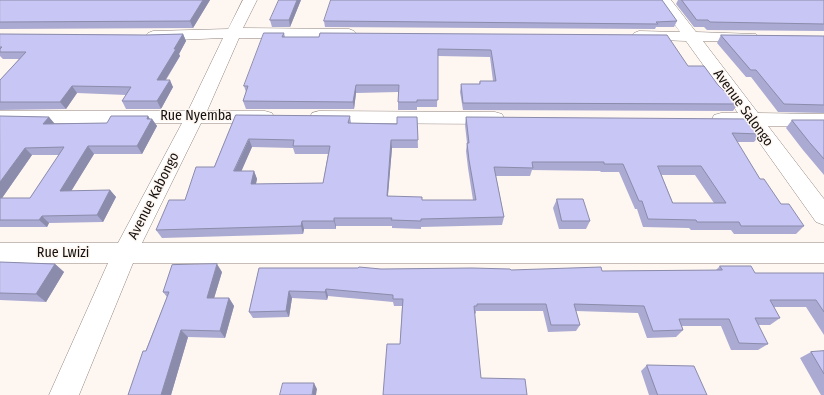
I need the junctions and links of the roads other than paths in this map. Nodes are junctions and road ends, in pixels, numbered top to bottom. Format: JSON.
{"nodes":[{"id":1,"x":250,"y":0,"type":"edge"},
{"id":2,"x":664,"y":0,"type":"edge"},
{"id":3,"x":233,"y":33,"type":"junction"},
{"id":4,"x":367,"y":34,"type":"edge"},
{"id":5,"x":142,"y":36,"type":"edge"},
{"id":6,"x":628,"y":36,"type":"edge"},
{"id":7,"x":691,"y":37,"type":"junction"},
{"id":8,"x":769,"y":37,"type":"edge"},
{"id":9,"x":195,"y":116,"type":"junction"},
{"id":10,"x":0,"y":117,"type":"edge"},
{"id":11,"x":513,"y":118,"type":"edge"},
{"id":12,"x":704,"y":119,"type":"edge"},
{"id":13,"x":751,"y":120,"type":"junction"},
{"id":14,"x":824,"y":120,"type":"edge"},
{"id":15,"x":824,"y":216,"type":"edge"},
{"id":16,"x":125,"y":252,"type":"junction"},
{"id":17,"x":0,"y":253,"type":"edge"},
{"id":18,"x":824,"y":253,"type":"edge"},
{"id":19,"x":64,"y":395,"type":"edge"}],
"edges":[{"from":1,"to":3,"type":"street","name":"Avenue Kabongo"},
{"from":2,"to":7,"type":"street","name":"Avenue Salongo"},
{"from":3,"to":4,"type":"street"},
{"from":3,"to":5,"type":"street"},
{"from":3,"to":9,"type":"street","name":"Avenue Kabongo"},
{"from":6,"to":7,"type":"street"},
{"from":7,"to":8,"type":"street"},
{"from":7,"to":13,"type":"street","name":"Avenue Salongo"},
{"from":9,"to":10,"type":"street","name":"Rue Nyemba"},
{"from":9,"to":11,"type":"street","name":"Rue Nyemba"},
{"from":9,"to":16,"type":"street","name":"Avenue Kabongo"},
{"from":12,"to":13,"type":"street"},
{"from":13,"to":14,"type":"street"},
{"from":13,"to":15,"type":"street","name":"Avenue Salongo"},
{"from":16,"to":17,"type":"street","name":"Rue Lwizi"},
{"from":16,"to":18,"type":"street","name":"Rue Lwizi"},
{"from":16,"to":19,"type":"street","name":"Avenue Kabongo"}]}
